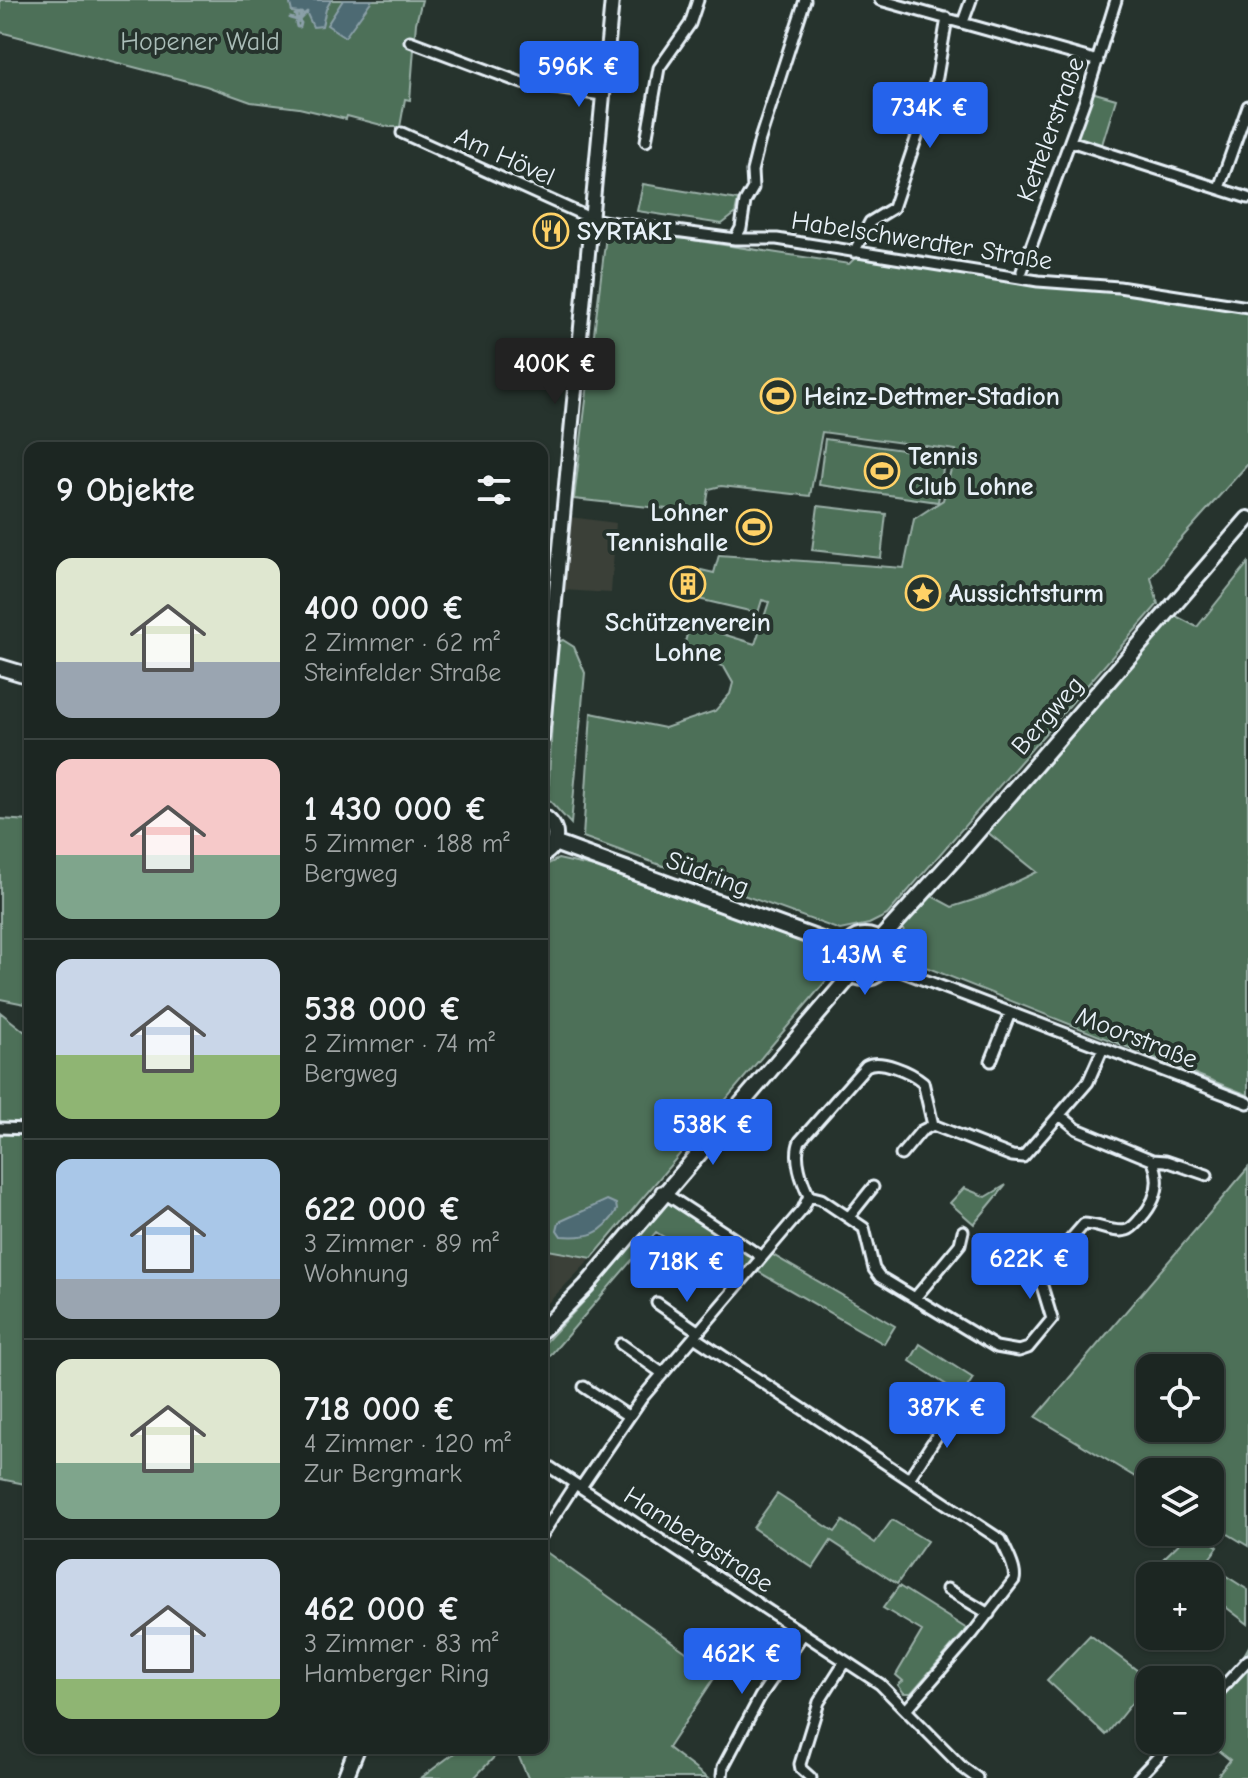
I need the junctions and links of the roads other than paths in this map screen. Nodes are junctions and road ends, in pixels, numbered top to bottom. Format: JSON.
{"nodes":[{"id":1,"x":612,"y":0,"type":"edge"},
{"id":2,"x":698,"y":0,"type":"edge"},
{"id":3,"x":805,"y":0,"type":"edge"},
{"id":4,"x":880,"y":0,"type":"edge"},
{"id":5,"x":971,"y":0,"type":"edge"},
{"id":6,"x":1116,"y":0,"type":"edge"},
{"id":7,"x":947,"y":18,"type":"junction"},
{"id":8,"x":963,"y":22,"type":"junction"},
{"id":9,"x":410,"y":41,"type":"dead end"},
{"id":10,"x":1098,"y":61,"type":"junction"},
{"id":11,"x":602,"y":95,"type":"junction"},
{"id":12,"x":1248,"y":106,"type":"edge"},
{"id":13,"x":402,"y":133,"type":"dead end"},
{"id":14,"x":646,"y":141,"type":"dead end"},
{"id":15,"x":1070,"y":141,"type":"junction"},
{"id":16,"x":1219,"y":188,"type":"junction"},
{"id":17,"x":1248,"y":198,"type":"edge"},
{"id":18,"x":590,"y":218,"type":"junction"},
{"id":19,"x":735,"y":239,"type":"junction"},
{"id":20,"x":854,"y":252,"type":"junction"},
{"id":21,"x":1022,"y":271,"type":"dead end"},
{"id":22,"x":1248,"y":307,"type":"edge"},
{"id":23,"x":1248,"y":519,"type":"edge"},
{"id":24,"x":0,"y":667,"type":"edge"},
{"id":25,"x":548,"y":673,"type":"edge"},
{"id":26,"x":24,"y":674,"type":"edge"},
{"id":27,"x":548,"y":820,"type":"edge"},
{"id":28,"x":554,"y":843,"type":"junction"},
{"id":29,"x":548,"y":849,"type":"edge"},
{"id":30,"x":879,"y":941,"type":"junction"},
{"id":31,"x":846,"y":949,"type":"junction"},
{"id":32,"x":885,"y":965,"type":"junction"},
{"id":33,"x":852,"y":974,"type":"junction"},
{"id":34,"x":1010,"y":1013,"type":"junction"},
{"id":35,"x":1103,"y":1048,"type":"junction"},
{"id":36,"x":991,"y":1061,"type":"dead end"},
{"id":37,"x":1248,"y":1103,"type":"edge"},
{"id":38,"x":1060,"y":1115,"type":"junction"},
{"id":39,"x":933,"y":1125,"type":"junction"},
{"id":40,"x":0,"y":1128,"type":"edge"},
{"id":41,"x":24,"y":1129,"type":"edge"},
{"id":42,"x":901,"y":1155,"type":"dead end"},
{"id":43,"x":1152,"y":1160,"type":"junction"},
{"id":44,"x":1207,"y":1175,"type":"dead end"},
{"id":45,"x":873,"y":1187,"type":"dead end"},
{"id":46,"x":662,"y":1192,"type":"junction"},
{"id":47,"x":809,"y":1196,"type":"junction"},
{"id":48,"x":849,"y":1217,"type":"junction"},
{"id":49,"x":963,"y":1231,"type":"dead end"},
{"id":50,"x":762,"y":1257,"type":"junction"},
{"id":51,"x":915,"y":1298,"type":"junction"},
{"id":52,"x":657,"y":1303,"type":"dead end"},
{"id":53,"x":548,"y":1324,"type":"edge"},
{"id":54,"x":696,"y":1334,"type":"junction"},
{"id":55,"x":621,"y":1344,"type":"dead end"},
{"id":56,"x":662,"y":1373,"type":"junction"},
{"id":57,"x":584,"y":1387,"type":"dead end"},
{"id":58,"x":957,"y":1405,"type":"dead end"},
{"id":59,"x":628,"y":1416,"type":"junction"},
{"id":60,"x":548,"y":1466,"type":"edge"},
{"id":61,"x":910,"y":1477,"type":"junction"},
{"id":62,"x":578,"y":1486,"type":"junction"},
{"id":63,"x":548,"y":1527,"type":"edge"},
{"id":64,"x":947,"y":1589,"type":"dead end"},
{"id":65,"x":989,"y":1614,"type":"junction"},
{"id":66,"x":803,"y":1634,"type":"junction"},
{"id":67,"x":1248,"y":1660,"type":"edge"},
{"id":68,"x":845,"y":1661,"type":"junction"},
{"id":69,"x":1224,"y":1686,"type":"edge"},
{"id":70,"x":906,"y":1710,"type":"junction"},
{"id":71,"x":355,"y":1754,"type":"edge"},
{"id":72,"x":1161,"y":1754,"type":"edge"},
{"id":73,"x":722,"y":1776,"type":"dead end"},
{"id":74,"x":345,"y":1778,"type":"edge"},
{"id":75,"x":811,"y":1778,"type":"edge"},
{"id":76,"x":977,"y":1778,"type":"edge"},
{"id":77,"x":1138,"y":1778,"type":"edge"}],
"edges":[{"from":1,"to":11,"type":"street"},
{"from":2,"to":14,"type":"street"},
{"from":3,"to":19,"type":"street"},
{"from":4,"to":7,"type":"street"},
{"from":5,"to":8,"type":"street"},
{"from":6,"to":10,"type":"street","name":"Kettelerstraße"},
{"from":7,"to":8,"type":"street"},
{"from":7,"to":20,"type":"street"},
{"from":8,"to":10,"type":"street"},
{"from":9,"to":11,"type":"street"},
{"from":10,"to":15,"type":"street","name":"Kettelerstraße"},
{"from":11,"to":18,"type":"street"},
{"from":12,"to":16,"type":"street"},
{"from":13,"to":18,"type":"street","name":"Am Hövel"},
{"from":15,"to":16,"type":"street"},
{"from":15,"to":21,"type":"street","name":"Kettelerstraße"},
{"from":16,"to":17,"type":"street"},
{"from":18,"to":19,"type":"street","name":"Habelschwerdter Straße"},
{"from":18,"to":25,"type":"street"},
{"from":19,"to":20,"type":"street","name":"Habelschwerdter Straße"},
{"from":20,"to":22,"type":"street","name":"Habelschwerdter Straße"},
{"from":23,"to":30,"type":"main road","name":"Bergweg"},
{"from":24,"to":26,"type":"main road"},
{"from":27,"to":28,"type":"main road"},
{"from":28,"to":29,"type":"main road"},
{"from":28,"to":31,"type":"main road","name":"Südring"},
{"from":30,"to":31,"type":"main road"},
{"from":30,"to":32,"type":"main road"},
{"from":31,"to":33,"type":"main road"},
{"from":32,"to":33,"type":"main road"},
{"from":32,"to":34,"type":"street","name":"Moorstraße"},
{"from":33,"to":46,"type":"main road"},
{"from":34,"to":35,"type":"street","name":"Moorstraße"},
{"from":34,"to":36,"type":"street"},
{"from":35,"to":37,"type":"street","name":"Moorstraße"},
{"from":35,"to":38,"type":"street"},
{"from":38,"to":39,"type":"street"},
{"from":38,"to":43,"type":"street"},
{"from":39,"to":42,"type":"street"},
{"from":39,"to":47,"type":"street"},
{"from":40,"to":41,"type":"street"},
{"from":43,"to":44,"type":"street"},
{"from":43,"to":51,"type":"street"},
{"from":45,"to":48,"type":"street"},
{"from":46,"to":50,"type":"street"},
{"from":46,"to":53,"type":"main road"},
{"from":47,"to":48,"type":"street"},
{"from":47,"to":50,"type":"street"},
{"from":48,"to":51,"type":"street"},
{"from":49,"to":51,"type":"street"},
{"from":50,"to":54,"type":"street"},
{"from":52,"to":54,"type":"street"},
{"from":54,"to":56,"type":"street"},
{"from":54,"to":61,"type":"street"},
{"from":55,"to":56,"type":"street"},
{"from":56,"to":59,"type":"street"},
{"from":57,"to":59,"type":"street"},
{"from":58,"to":61,"type":"street"},
{"from":59,"to":62,"type":"street"},
{"from":60,"to":62,"type":"street","name":"Hambergstraße"},
{"from":61,"to":65,"type":"street"},
{"from":62,"to":63,"type":"street"},
{"from":62,"to":66,"type":"street","name":"Hambergstraße"},
{"from":64,"to":65,"type":"street"},
{"from":65,"to":70,"type":"street"},
{"from":66,"to":68,"type":"street","name":"Hambergstraße"},
{"from":66,"to":73,"type":"street"},
{"from":67,"to":69,"type":"street"},
{"from":68,"to":70,"type":"street","name":"Hambergstraße"},
{"from":68,"to":75,"type":"street"},
{"from":70,"to":76,"type":"street","name":"Hambergstraße"},
{"from":71,"to":74,"type":"main road"},
{"from":72,"to":77,"type":"street"}]}
